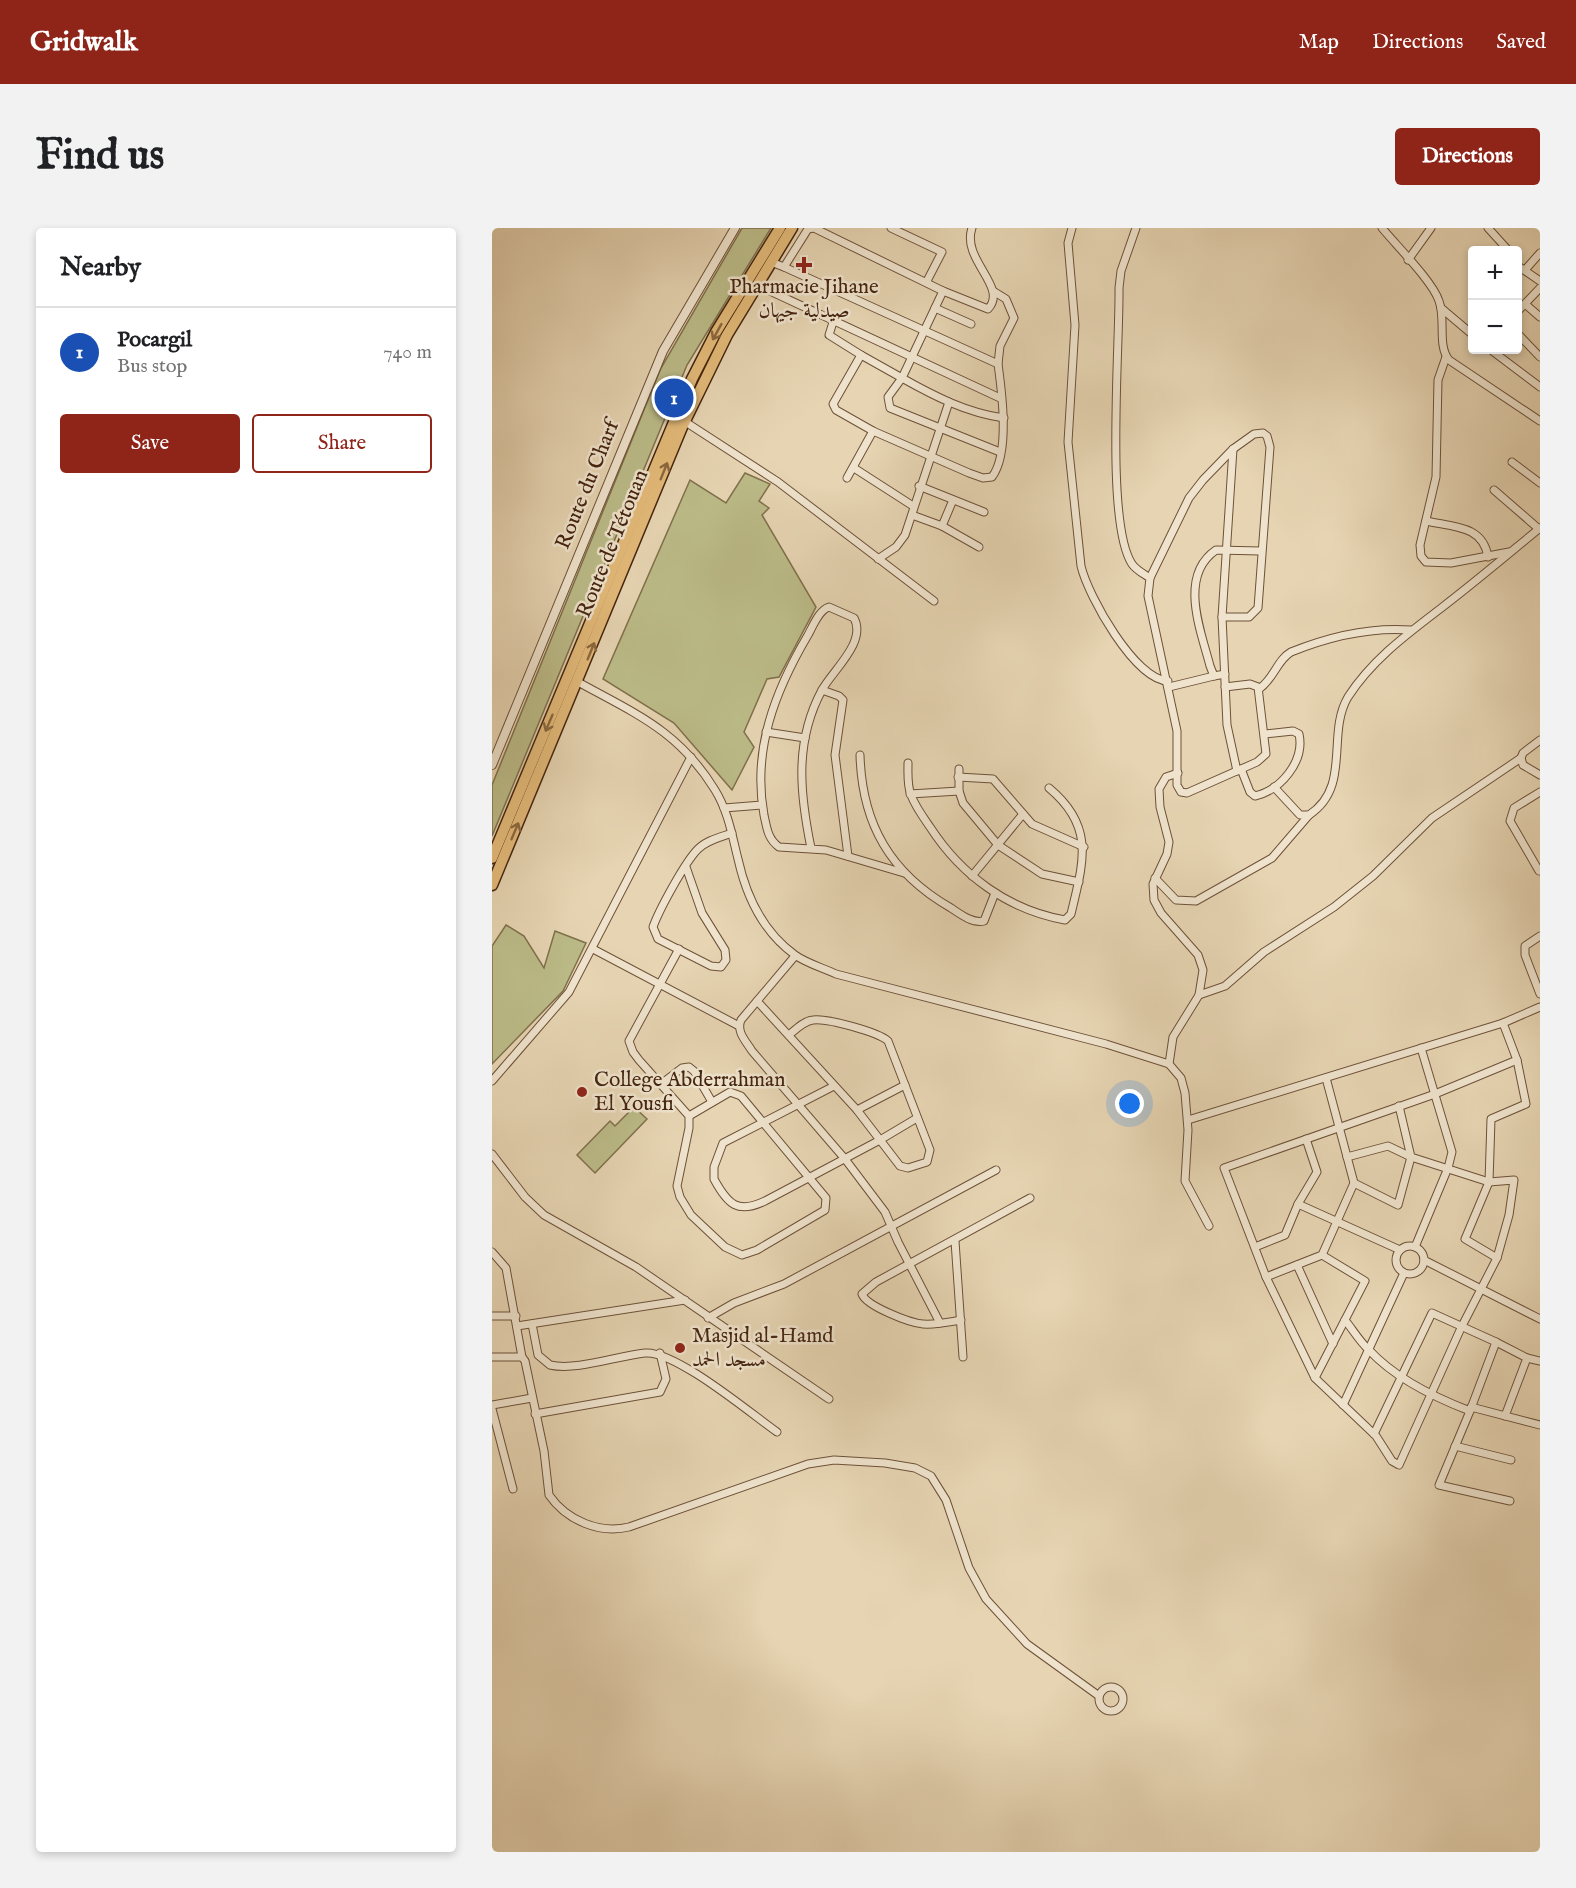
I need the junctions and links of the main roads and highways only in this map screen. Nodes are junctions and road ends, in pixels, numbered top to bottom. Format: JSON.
{"nodes":[{"id":1,"x":780,"y":228,"type":"edge"},
{"id":2,"x":792,"y":228,"type":"edge"},
{"id":3,"x":492,"y":858,"type":"edge"},
{"id":4,"x":492,"y":885,"type":"edge"}],
"edges":[{"from":1,"to":3,"type":"highway","name":"Route de Tétouan","one_way":true},
{"from":4,"to":2,"type":"highway","name":"Route de Tétouan","one_way":true}]}
